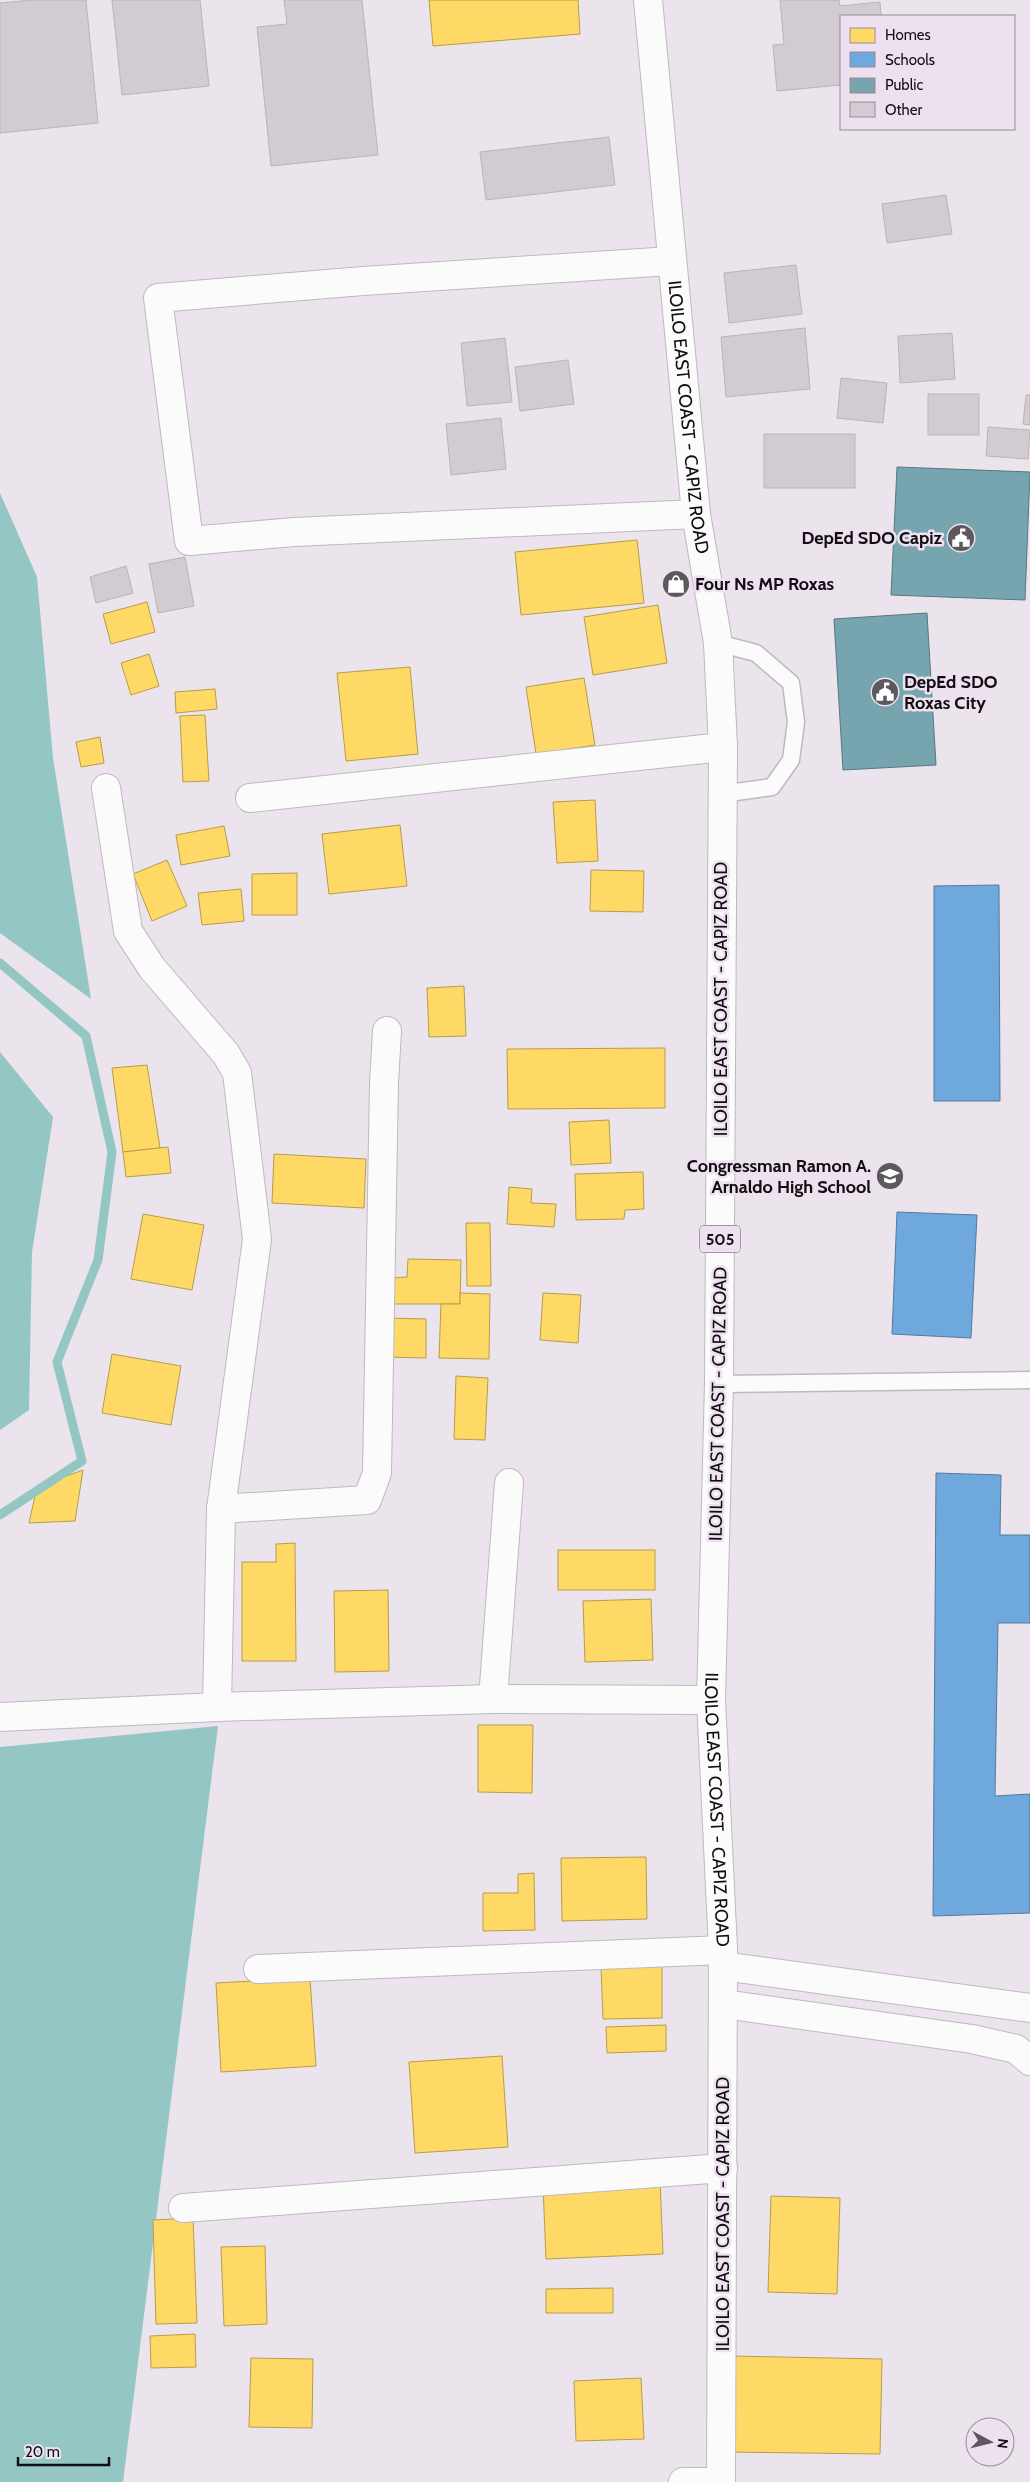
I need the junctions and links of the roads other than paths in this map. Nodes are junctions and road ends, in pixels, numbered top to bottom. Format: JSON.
{"nodes":[{"id":1,"x":648,"y":0,"type":"edge"},
{"id":2,"x":671,"y":261,"type":"junction"},
{"id":3,"x":696,"y":514,"type":"junction"},
{"id":4,"x":718,"y":643,"type":"junction"},
{"id":5,"x":723,"y":747,"type":"junction"},
{"id":6,"x":106,"y":788,"type":"dead end"},
{"id":7,"x":722,"y":794,"type":"junction"},
{"id":8,"x":250,"y":798,"type":"dead end"},
{"id":9,"x":387,"y":1031,"type":"dead end"},
{"id":10,"x":1030,"y":1380,"type":"edge"},
{"id":11,"x":719,"y":1384,"type":"junction"},
{"id":12,"x":508,"y":1483,"type":"dead end"},
{"id":13,"x":221,"y":1509,"type":"junction"},
{"id":14,"x":493,"y":1699,"type":"junction"},
{"id":15,"x":712,"y":1700,"type":"junction"},
{"id":16,"x":217,"y":1706,"type":"junction"},
{"id":17,"x":0,"y":1718,"type":"edge"},
{"id":18,"x":723,"y":1959,"type":"junction"},
{"id":19,"x":258,"y":1969,"type":"dead end"},
{"id":20,"x":724,"y":2004,"type":"junction"},
{"id":21,"x":1030,"y":2008,"type":"edge"},
{"id":22,"x":1030,"y":2061,"type":"edge"},
{"id":23,"x":723,"y":2168,"type":"junction"},
{"id":24,"x":183,"y":2208,"type":"dead end"},
{"id":25,"x":683,"y":2482,"type":"edge"},
{"id":26,"x":721,"y":2482,"type":"edge"}],
"edges":[{"from":1,"to":2,"type":"street","name":"ILOILO EAST COAST - CAPIZ ROAD","number":"505"},
{"from":2,"to":3,"type":"street","name":"ILOILO EAST COAST - CAPIZ ROAD","number":"505"},
{"from":2,"to":3,"type":"street"},
{"from":3,"to":4,"type":"street","name":"ILOILO EAST COAST - CAPIZ ROAD","number":"505"},
{"from":4,"to":5,"type":"street","name":"ILOILO EAST COAST - CAPIZ ROAD","number":"505"},
{"from":4,"to":7,"type":"lane"},
{"from":5,"to":7,"type":"street","name":"ILOILO EAST COAST - CAPIZ ROAD","number":"505"},
{"from":5,"to":8,"type":"street"},
{"from":6,"to":13,"type":"street"},
{"from":7,"to":11,"type":"street","name":"ILOILO EAST COAST - CAPIZ ROAD","number":"505"},
{"from":9,"to":13,"type":"street"},
{"from":10,"to":11,"type":"lane"},
{"from":11,"to":15,"type":"street","name":"ILOILO EAST COAST - CAPIZ ROAD","number":"505"},
{"from":12,"to":14,"type":"street"},
{"from":13,"to":16,"type":"street"},
{"from":14,"to":15,"type":"street"},
{"from":14,"to":16,"type":"street"},
{"from":15,"to":18,"type":"street","name":"ILOILO EAST COAST - CAPIZ ROAD","number":"505"},
{"from":16,"to":17,"type":"street"},
{"from":18,"to":19,"type":"street"},
{"from":18,"to":20,"type":"street","name":"ILOILO EAST COAST - CAPIZ ROAD","number":"505"},
{"from":18,"to":21,"type":"street"},
{"from":20,"to":22,"type":"street"},
{"from":20,"to":23,"type":"street","name":"ILOILO EAST COAST - CAPIZ ROAD","number":"505"},
{"from":23,"to":24,"type":"street"},
{"from":23,"to":26,"type":"street","name":"ILOILO EAST COAST - CAPIZ ROAD","number":"505"},
{"from":25,"to":26,"type":"street"}]}
